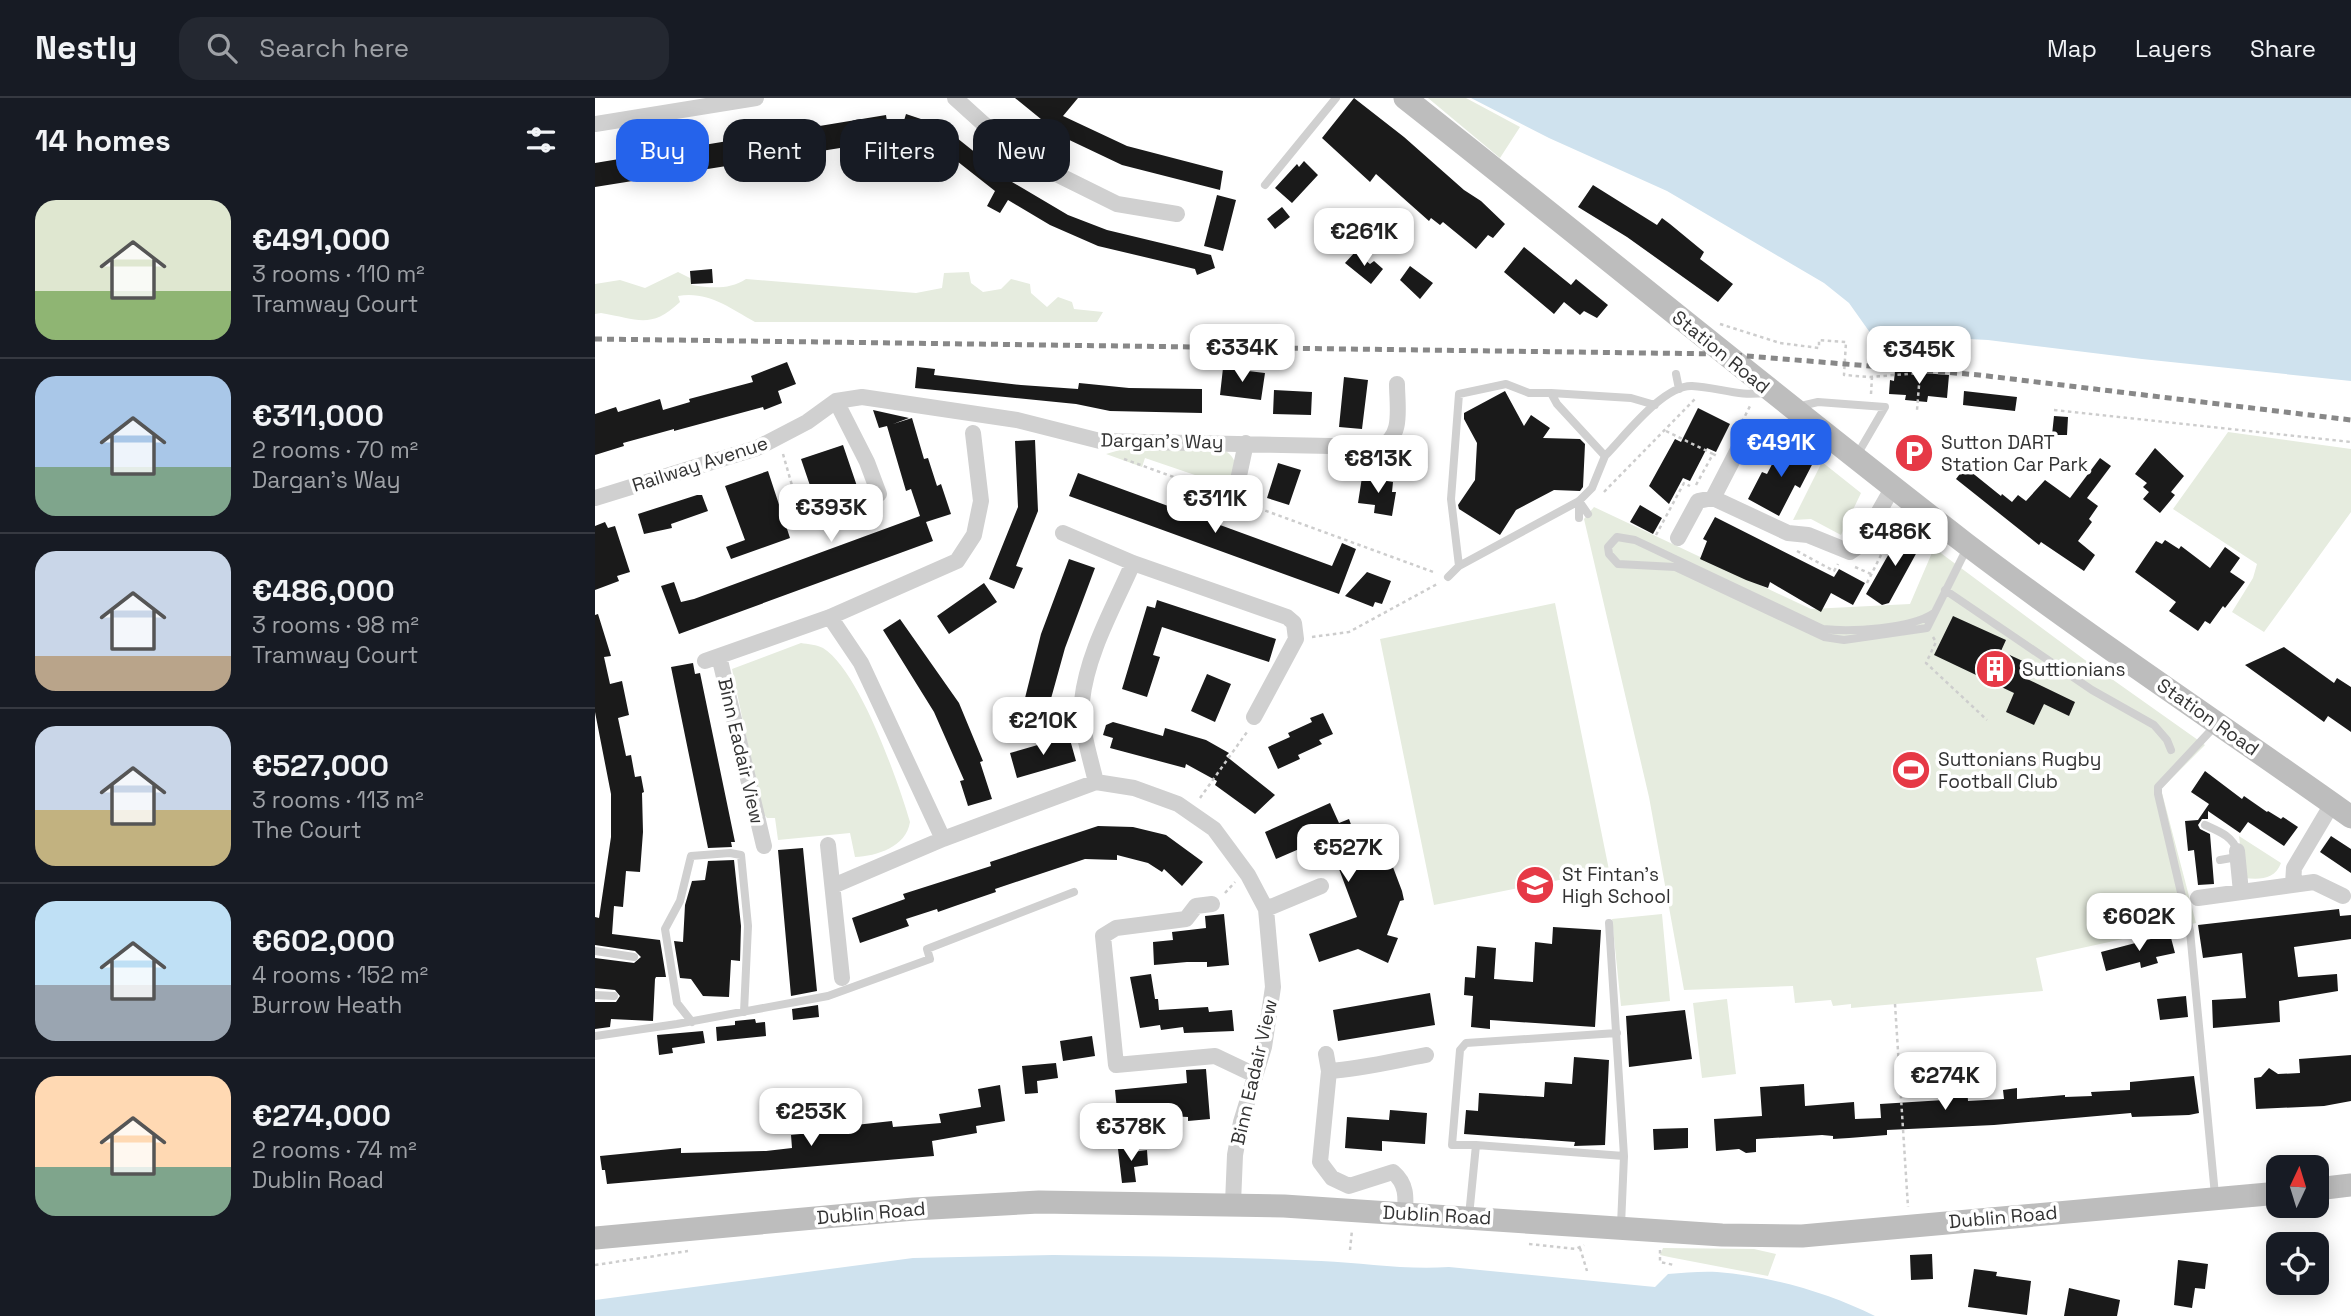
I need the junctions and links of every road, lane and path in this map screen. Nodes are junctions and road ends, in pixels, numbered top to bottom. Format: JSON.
{"nodes":[{"id":1,"x":756,"y":98,"type":"edge"},
{"id":2,"x":955,"y":98,"type":"edge"},
{"id":3,"x":1336,"y":98,"type":"edge"},
{"id":4,"x":1405,"y":98,"type":"edge"},
{"id":5,"x":595,"y":124,"type":"edge"},
{"id":6,"x":1265,"y":185,"type":"dead end"},
{"id":7,"x":1177,"y":214,"type":"dead end"},
{"id":8,"x":1720,"y":324,"type":"dead end"},
{"id":9,"x":1676,"y":374,"type":"dead end"},
{"id":10,"x":1397,"y":384,"type":"dead end"},
{"id":11,"x":1679,"y":389,"type":"junction"},
{"id":12,"x":1770,"y":391,"type":"junction"},
{"id":13,"x":1551,"y":393,"type":"junction"},
{"id":14,"x":836,"y":401,"type":"junction"},
{"id":15,"x":1655,"y":405,"type":"junction"},
{"id":16,"x":1750,"y":406,"type":"dead end"},
{"id":17,"x":1917,"y":410,"type":"dead end"},
{"id":18,"x":2054,"y":410,"type":"dead end"},
{"id":19,"x":1798,"y":414,"type":"junction"},
{"id":20,"x":1665,"y":430,"type":"dead end"},
{"id":21,"x":973,"y":433,"type":"dead end"},
{"id":22,"x":1744,"y":435,"type":"joint"},
{"id":23,"x":778,"y":437,"type":"junction"},
{"id":24,"x":2351,"y":442,"type":"edge"},
{"id":25,"x":1246,"y":443,"type":"junction"},
{"id":26,"x":1713,"y":454,"type":"junction"},
{"id":27,"x":1605,"y":456,"type":"junction"},
{"id":28,"x":1855,"y":457,"type":"junction"},
{"id":29,"x":1121,"y":458,"type":"dead end"},
{"id":30,"x":1722,"y":459,"type":"dead end"},
{"id":31,"x":1893,"y":487,"type":"junction"},
{"id":32,"x":879,"y":494,"type":"dead end"},
{"id":33,"x":1234,"y":494,"type":"junction"},
{"id":34,"x":595,"y":498,"type":"edge"},
{"id":35,"x":1713,"y":498,"type":"junction"},
{"id":36,"x":1579,"y":501,"type":"junction"},
{"id":37,"x":797,"y":503,"type":"dead end"},
{"id":38,"x":1588,"y":514,"type":"dead end"},
{"id":39,"x":1900,"y":517,"type":"dead end"},
{"id":40,"x":1579,"y":518,"type":"dead end"},
{"id":41,"x":1063,"y":533,"type":"dead end"},
{"id":42,"x":1656,"y":535,"type":"dead end"},
{"id":43,"x":1678,"y":538,"type":"dead end"},
{"id":44,"x":1968,"y":545,"type":"junction"},
{"id":45,"x":1133,"y":563,"type":"junction"},
{"id":46,"x":1459,"y":566,"type":"junction"},
{"id":47,"x":1448,"y":578,"type":"junction"},
{"id":48,"x":1867,"y":583,"type":"dead end"},
{"id":49,"x":1945,"y":590,"type":"junction"},
{"id":50,"x":1934,"y":613,"type":"junction"},
{"id":51,"x":830,"y":617,"type":"junction"},
{"id":52,"x":1927,"y":628,"type":"junction"},
{"id":53,"x":1296,"y":639,"type":"junction"},
{"id":54,"x":1254,"y":717,"type":"joint"},
{"id":55,"x":1987,"y":720,"type":"dead end"},
{"id":56,"x":2217,"y":723,"type":"junction"},
{"id":57,"x":2171,"y":750,"type":"dead end"},
{"id":58,"x":1096,"y":782,"type":"junction"},
{"id":59,"x":2344,"y":808,"type":"edge"},
{"id":60,"x":1189,"y":812,"type":"junction"},
{"id":61,"x":2205,"y":825,"type":"dead end"},
{"id":62,"x":943,"y":839,"type":"junction"},
{"id":63,"x":828,"y":845,"type":"dead end"},
{"id":64,"x":764,"y":846,"type":"dead end"},
{"id":65,"x":2237,"y":854,"type":"junction"},
{"id":66,"x":2220,"y":860,"type":"dead end"},
{"id":67,"x":1246,"y":873,"type":"junction"},
{"id":68,"x":2293,"y":884,"type":"junction"},
{"id":69,"x":833,"y":886,"type":"junction"},
{"id":70,"x":1321,"y":886,"type":"dead end"},
{"id":71,"x":1074,"y":892,"type":"dead end"},
{"id":72,"x":2241,"y":892,"type":"junction"},
{"id":73,"x":2198,"y":898,"type":"dead end"},
{"id":74,"x":2347,"y":899,"type":"edge"},
{"id":75,"x":1212,"y":904,"type":"joint"},
{"id":76,"x":1266,"y":909,"type":"junction"},
{"id":77,"x":1609,"y":923,"type":"dead end"},
{"id":78,"x":595,"y":951,"type":"edge"},
{"id":79,"x":634,"y":957,"type":"dead end"},
{"id":80,"x":842,"y":978,"type":"dead end"},
{"id":81,"x":595,"y":995,"type":"edge"},
{"id":82,"x":614,"y":996,"type":"dead end"},
{"id":83,"x":1895,"y":1004,"type":"dead end"},
{"id":84,"x":744,"y":1012,"type":"junction"},
{"id":85,"x":692,"y":1022,"type":"junction"},
{"id":86,"x":1617,"y":1033,"type":"junction"},
{"id":87,"x":595,"y":1037,"type":"edge"},
{"id":88,"x":1326,"y":1054,"type":"dead end"},
{"id":89,"x":1426,"y":1055,"type":"dead end"},
{"id":90,"x":1329,"y":1071,"type":"junction"},
{"id":91,"x":1255,"y":1075,"type":"junction"},
{"id":92,"x":1476,"y":1145,"type":"junction"},
{"id":93,"x":1624,"y":1156,"type":"junction"},
{"id":94,"x":2351,"y":1185,"type":"edge"},
{"id":95,"x":2329,"y":1188,"type":"edge"},
{"id":96,"x":2266,"y":1193,"type":"edge"},
{"id":97,"x":2215,"y":1198,"type":"junction"},
{"id":98,"x":1233,"y":1203,"type":"junction"},
{"id":99,"x":1405,"y":1214,"type":"junction"},
{"id":100,"x":1468,"y":1218,"type":"junction"},
{"id":101,"x":1910,"y":1225,"type":"junction"},
{"id":102,"x":1621,"y":1228,"type":"junction"},
{"id":103,"x":1352,"y":1230,"type":"dead end"},
{"id":104,"x":595,"y":1238,"type":"edge"},
{"id":105,"x":1580,"y":1248,"type":"dead end"},
{"id":106,"x":698,"y":1249,"type":"dead end"},
{"id":107,"x":1350,"y":1251,"type":"dead end"},
{"id":108,"x":1660,"y":1254,"type":"dead end"},
{"id":109,"x":595,"y":1265,"type":"edge"},
{"id":110,"x":1674,"y":1265,"type":"dead end"},
{"id":111,"x":1587,"y":1271,"type":"dead end"}],
"edges":[{"from":1,"to":5,"type":"street"},
{"from":2,"to":7,"type":"street"},
{"from":3,"to":6,"type":"lane"},
{"from":4,"to":12,"type":"main road","name":"Station Road"},
{"from":8,"to":17,"type":"path"},
{"from":9,"to":11,"type":"lane"},
{"from":10,"to":25,"type":"street","name":"Dargan's Way"},
{"from":11,"to":12,"type":"lane"},
{"from":11,"to":15,"type":"lane"},
{"from":12,"to":19,"type":"main road","name":"Station Road"},
{"from":13,"to":15,"type":"lane"},
{"from":13,"to":27,"type":"lane"},
{"from":13,"to":46,"type":"lane"},
{"from":14,"to":23,"type":"street","name":"Railway Avenue"},
{"from":14,"to":25,"type":"street","name":"Dargan's Way"},
{"from":14,"to":32,"type":"street"},
{"from":15,"to":27,"type":"lane"},
{"from":16,"to":22,"type":"path"},
{"from":18,"to":24,"type":"path"},
{"from":19,"to":28,"type":"main road","name":"Station Road"},
{"from":19,"to":28,"type":"lane"},
{"from":20,"to":26,"type":"path"},
{"from":21,"to":51,"type":"street","name":"Binn Eadair View"},
{"from":22,"to":35,"type":"street"},
{"from":23,"to":34,"type":"street","name":"Railway Avenue"},
{"from":23,"to":37,"type":"path"},
{"from":25,"to":33,"type":"street"},
{"from":26,"to":30,"type":"path"},
{"from":26,"to":42,"type":"path"},
{"from":27,"to":36,"type":"lane"},
{"from":28,"to":31,"type":"main road","name":"Station Road"},
{"from":29,"to":33,"type":"path"},
{"from":31,"to":35,"type":"street"},
{"from":31,"to":44,"type":"main road","name":"Station Road"},
{"from":33,"to":47,"type":"path"},
{"from":35,"to":43,"type":"street"},
{"from":36,"to":38,"type":"lane"},
{"from":36,"to":40,"type":"lane"},
{"from":36,"to":46,"type":"lane"},
{"from":39,"to":48,"type":"path"},
{"from":41,"to":45,"type":"street"},
{"from":44,"to":49,"type":"lane"},
{"from":44,"to":56,"type":"main road","name":"Station Road"},
{"from":45,"to":53,"type":"street"},
{"from":45,"to":58,"type":"street"},
{"from":46,"to":47,"type":"lane"},
{"from":47,"to":53,"type":"path"},
{"from":49,"to":50,"type":"lane"},
{"from":49,"to":57,"type":"lane"},
{"from":50,"to":52,"type":"lane"},
{"from":50,"to":52,"type":"lane"},
{"from":51,"to":62,"type":"street"},
{"from":51,"to":64,"type":"street","name":"Binn Eadair View"},
{"from":52,"to":55,"type":"path"},
{"from":53,"to":54,"type":"street"},
{"from":54,"to":60,"type":"path"},
{"from":56,"to":59,"type":"main road","name":"Station Road"},
{"from":56,"to":97,"type":"lane"},
{"from":58,"to":60,"type":"street","name":"Binn Eadair View"},
{"from":58,"to":62,"type":"street","name":"Binn Eadair View"},
{"from":59,"to":68,"type":"street"},
{"from":60,"to":67,"type":"street","name":"Binn Eadair View"},
{"from":61,"to":65,"type":"lane"},
{"from":62,"to":69,"type":"street","name":"Binn Eadair View"},
{"from":63,"to":69,"type":"street"},
{"from":65,"to":66,"type":"lane"},
{"from":65,"to":72,"type":"street"},
{"from":67,"to":75,"type":"path"},
{"from":67,"to":76,"type":"street","name":"Binn Eadair View"},
{"from":68,"to":72,"type":"street"},
{"from":68,"to":74,"type":"street"},
{"from":69,"to":80,"type":"street"},
{"from":70,"to":76,"type":"street"},
{"from":71,"to":84,"type":"lane"},
{"from":72,"to":73,"type":"street"},
{"from":75,"to":91,"type":"street"},
{"from":76,"to":91,"type":"street","name":"Binn Eadair View"},
{"from":77,"to":86,"type":"lane"},
{"from":78,"to":79,"type":"lane"},
{"from":81,"to":82,"type":"lane"},
{"from":83,"to":101,"type":"path"},
{"from":84,"to":85,"type":"lane"},
{"from":84,"to":85,"type":"lane"},
{"from":85,"to":87,"type":"lane"},
{"from":86,"to":92,"type":"lane"},
{"from":86,"to":93,"type":"lane"},
{"from":88,"to":90,"type":"street"},
{"from":89,"to":90,"type":"street"},
{"from":90,"to":99,"type":"street"},
{"from":91,"to":98,"type":"street","name":"Binn Eadair View"},
{"from":92,"to":93,"type":"lane"},
{"from":92,"to":100,"type":"lane"},
{"from":93,"to":102,"type":"lane"},
{"from":94,"to":95,"type":"main road"},
{"from":96,"to":97,"type":"main road","name":"Dublin Road"},
{"from":97,"to":101,"type":"main road","name":"Dublin Road"},
{"from":98,"to":99,"type":"main road","name":"Dublin Road"},
{"from":98,"to":104,"type":"main road","name":"Dublin Road"},
{"from":99,"to":100,"type":"main road","name":"Dublin Road"},
{"from":100,"to":102,"type":"main road","name":"Dublin Road"},
{"from":101,"to":102,"type":"main road","name":"Dublin Road"},
{"from":103,"to":107,"type":"path"},
{"from":105,"to":111,"type":"path"},
{"from":106,"to":109,"type":"path"},
{"from":108,"to":110,"type":"path"}]}
